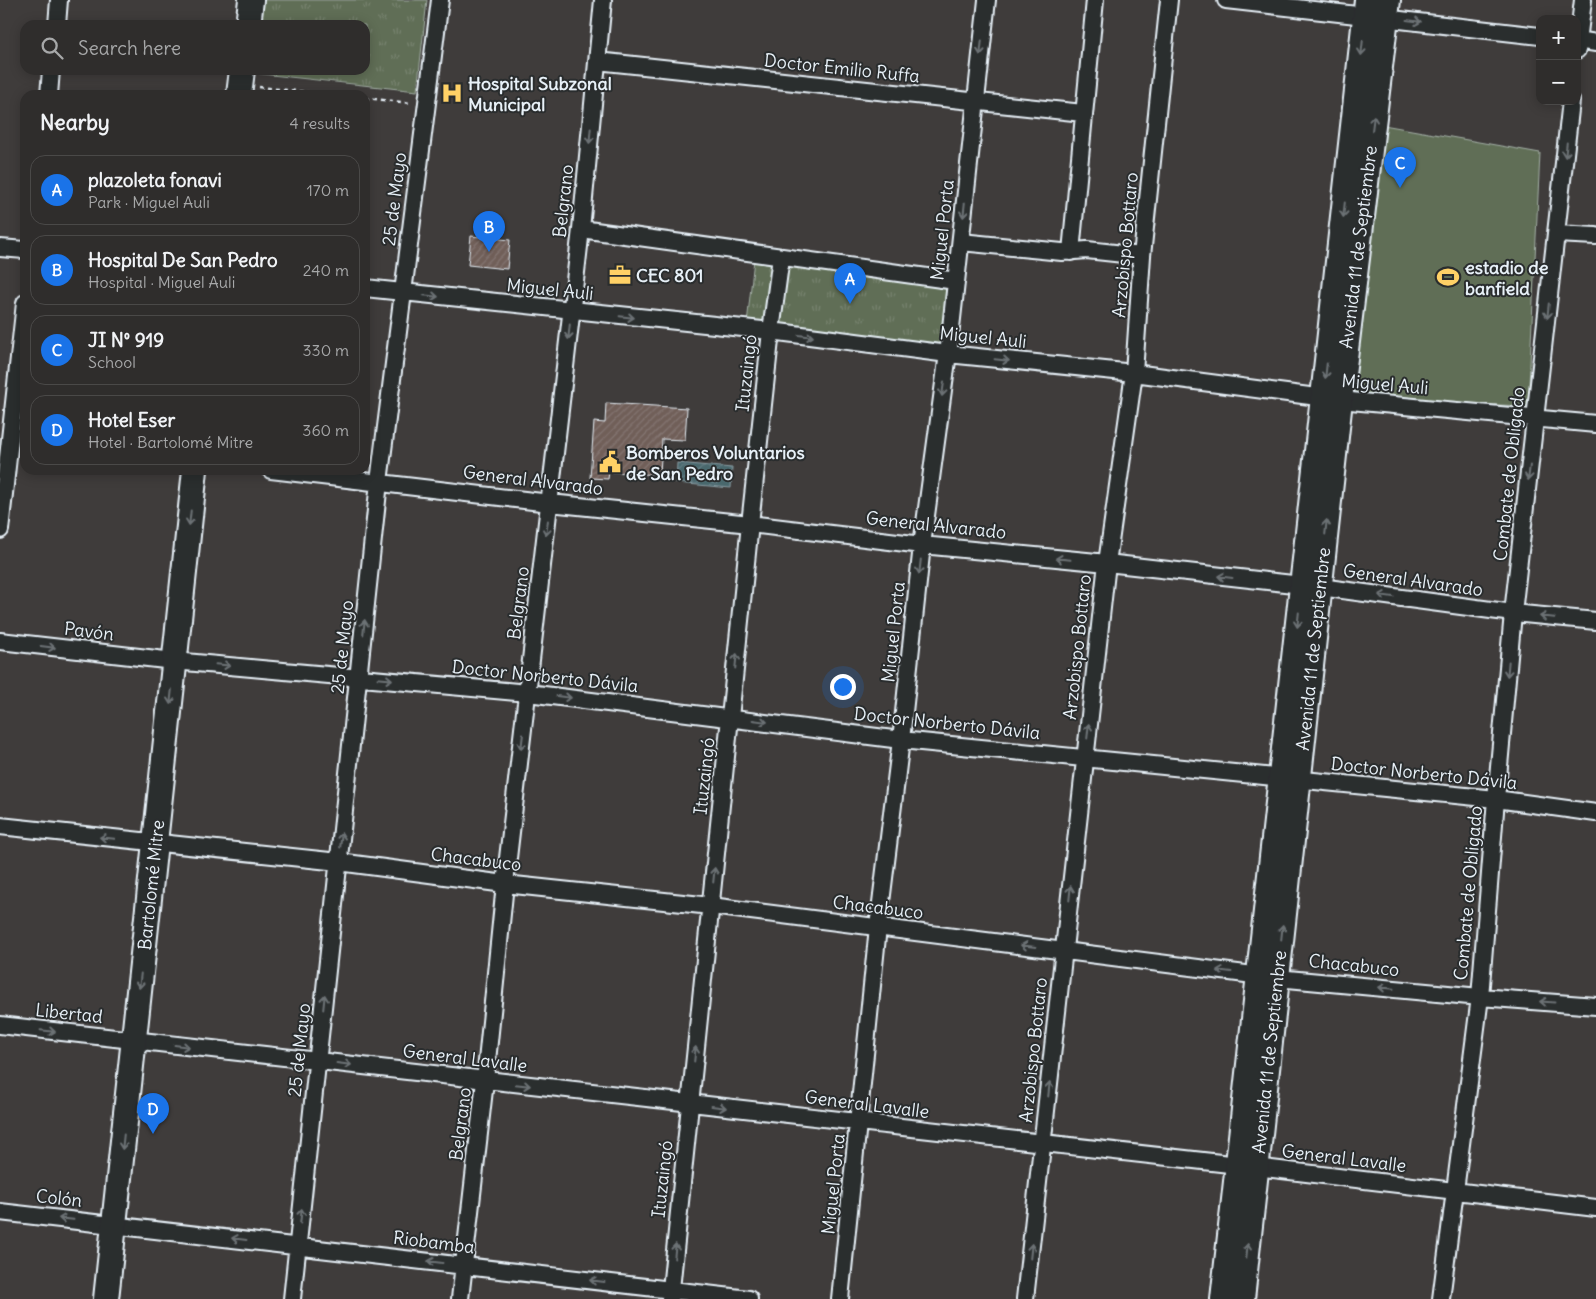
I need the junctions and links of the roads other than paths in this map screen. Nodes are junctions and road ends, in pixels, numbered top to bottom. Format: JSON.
{"nodes":[{"id":1,"x":59,"y":0,"type":"edge"},
{"id":2,"x":251,"y":0,"type":"edge"},
{"id":3,"x":440,"y":0,"type":"edge"},
{"id":4,"x":603,"y":0,"type":"edge"},
{"id":5,"x":987,"y":0,"type":"edge"},
{"id":6,"x":1095,"y":0,"type":"edge"},
{"id":7,"x":1169,"y":0,"type":"edge"},
{"id":8,"x":1226,"y":0,"type":"edge"},
{"id":9,"x":1583,"y":0,"type":"edge"},
{"id":10,"x":1377,"y":8,"type":"edge"},
{"id":11,"x":1581,"y":18,"type":"edge"},
{"id":12,"x":57,"y":20,"type":"edge"},
{"id":13,"x":249,"y":20,"type":"edge"},
{"id":14,"x":1536,"y":35,"type":"edge"},
{"id":15,"x":1596,"y":43,"type":"edge"},
{"id":16,"x":1581,"y":44,"type":"edge"},
{"id":17,"x":597,"y":61,"type":"junction"},
{"id":18,"x":50,"y":75,"type":"edge"},
{"id":19,"x":49,"y":90,"type":"edge"},
{"id":20,"x":976,"y":102,"type":"junction"},
{"id":21,"x":1571,"y":105,"type":"edge"},
{"id":22,"x":1083,"y":113,"type":"junction"},
{"id":23,"x":581,"y":230,"type":"junction"},
{"id":24,"x":1556,"y":234,"type":"junction"},
{"id":25,"x":1596,"y":236,"type":"edge"},
{"id":26,"x":961,"y":242,"type":"junction"},
{"id":27,"x":0,"y":248,"type":"edge"},
{"id":28,"x":20,"y":250,"type":"edge"},
{"id":29,"x":1071,"y":252,"type":"junction"},
{"id":30,"x":1142,"y":256,"type":"junction"},
{"id":31,"x":781,"y":257,"type":"junction"},
{"id":32,"x":956,"y":281,"type":"junction"},
{"id":33,"x":370,"y":289,"type":"edge"},
{"id":34,"x":402,"y":292,"type":"junction"},
{"id":35,"x":572,"y":311,"type":"junction"},
{"id":36,"x":771,"y":331,"type":"junction"},
{"id":37,"x":948,"y":354,"type":"junction"},
{"id":38,"x":20,"y":356,"type":"edge"},
{"id":39,"x":1134,"y":373,"type":"junction"},
{"id":40,"x":1332,"y":399,"type":"junction"},
{"id":41,"x":1536,"y":418,"type":"junction"},
{"id":42,"x":1596,"y":424,"type":"edge"},
{"id":43,"x":12,"y":442,"type":"edge"},
{"id":44,"x":194,"y":475,"type":"edge"},
{"id":45,"x":316,"y":475,"type":"edge"},
{"id":46,"x":379,"y":482,"type":"junction"},
{"id":47,"x":550,"y":503,"type":"junction"},
{"id":48,"x":750,"y":524,"type":"junction"},
{"id":49,"x":0,"y":530,"type":"edge"},
{"id":50,"x":922,"y":545,"type":"junction"},
{"id":51,"x":1107,"y":563,"type":"junction"},
{"id":52,"x":1311,"y":586,"type":"junction"},
{"id":53,"x":1514,"y":613,"type":"junction"},
{"id":54,"x":1596,"y":621,"type":"edge"},
{"id":55,"x":0,"y":641,"type":"edge"},
{"id":56,"x":174,"y":661,"type":"junction"},
{"id":57,"x":358,"y":677,"type":"junction"},
{"id":58,"x":528,"y":692,"type":"junction"},
{"id":59,"x":730,"y":717,"type":"junction"},
{"id":60,"x":901,"y":740,"type":"junction"},
{"id":61,"x":1085,"y":758,"type":"junction"},
{"id":62,"x":1290,"y":779,"type":"junction"},
{"id":63,"x":1496,"y":800,"type":"junction"},
{"id":64,"x":1596,"y":813,"type":"edge"},
{"id":65,"x":0,"y":826,"type":"edge"},
{"id":66,"x":155,"y":843,"type":"junction"},
{"id":67,"x":339,"y":862,"type":"junction"},
{"id":68,"x":505,"y":884,"type":"junction"},
{"id":69,"x":711,"y":906,"type":"junction"},
{"id":70,"x":878,"y":927,"type":"junction"},
{"id":71,"x":1064,"y":951,"type":"junction"},
{"id":72,"x":1268,"y":976,"type":"junction"},
{"id":73,"x":1480,"y":997,"type":"junction"},
{"id":74,"x":1596,"y":1006,"type":"edge"},
{"id":75,"x":0,"y":1025,"type":"edge"},
{"id":76,"x":134,"y":1040,"type":"junction"},
{"id":77,"x":318,"y":1061,"type":"junction"},
{"id":78,"x":485,"y":1081,"type":"junction"},
{"id":79,"x":690,"y":1104,"type":"junction"},
{"id":80,"x":859,"y":1123,"type":"junction"},
{"id":81,"x":1042,"y":1144,"type":"junction"},
{"id":82,"x":1247,"y":1167,"type":"junction"},
{"id":83,"x":1454,"y":1191,"type":"junction"},
{"id":84,"x":1596,"y":1208,"type":"edge"},
{"id":85,"x":0,"y":1212,"type":"edge"},
{"id":86,"x":114,"y":1224,"type":"junction"},
{"id":87,"x":298,"y":1246,"type":"junction"},
{"id":88,"x":463,"y":1265,"type":"junction"},
{"id":89,"x":670,"y":1294,"type":"edge"},
{"id":90,"x":106,"y":1299,"type":"edge"},
{"id":91,"x":292,"y":1299,"type":"edge"},
{"id":92,"x":460,"y":1299,"type":"edge"},
{"id":93,"x":749,"y":1299,"type":"edge"},
{"id":94,"x":840,"y":1299,"type":"edge"},
{"id":95,"x":1025,"y":1299,"type":"edge"},
{"id":96,"x":1223,"y":1299,"type":"edge"},
{"id":97,"x":1242,"y":1299,"type":"edge"},
{"id":98,"x":1441,"y":1299,"type":"edge"}],
"edges":[{"from":1,"to":12,"type":"street"},
{"from":2,"to":13,"type":"main road"},
{"from":3,"to":34,"type":"street","name":"25 de Mayo"},
{"from":4,"to":17,"type":"street","name":"Belgrano"},
{"from":5,"to":20,"type":"street","name":"Miguel Porta","one_way":true},
{"from":6,"to":22,"type":"street"},
{"from":7,"to":30,"type":"street","name":"Arzobispo Bottaro"},
{"from":8,"to":10,"type":"street"},
{"from":9,"to":11,"type":"street"},
{"from":10,"to":14,"type":"street","one_way":true},
{"from":10,"to":40,"type":"main road","name":"Avenida 11 de Septiembre"},
{"from":15,"to":16,"type":"street"},
{"from":17,"to":20,"type":"street","name":"Doctor Emilio Ruffa"},
{"from":17,"to":23,"type":"street","name":"Belgrano","one_way":true},
{"from":18,"to":19,"type":"street"},
{"from":20,"to":22,"type":"street","name":"Doctor Emilio Ruffa"},
{"from":20,"to":26,"type":"street","name":"Miguel Porta","one_way":true},
{"from":21,"to":24,"type":"street","name":"Combate de Obligado","one_way":true},
{"from":22,"to":29,"type":"street"},
{"from":23,"to":31,"type":"street"},
{"from":23,"to":35,"type":"street","name":"Belgrano"},
{"from":24,"to":25,"type":"street"},
{"from":24,"to":41,"type":"street","name":"Combate de Obligado","one_way":true},
{"from":26,"to":29,"type":"street"},
{"from":26,"to":32,"type":"street","name":"Miguel Porta"},
{"from":27,"to":28,"type":"street"},
{"from":29,"to":30,"type":"street"},
{"from":30,"to":39,"type":"street","name":"Arzobispo Bottaro"},
{"from":31,"to":32,"type":"street"},
{"from":31,"to":36,"type":"street","name":"Ituzaingó"},
{"from":32,"to":37,"type":"street","name":"Miguel Porta"},
{"from":33,"to":34,"type":"street","name":"Miguel Auli"},
{"from":34,"to":35,"type":"street","name":"Miguel Auli","one_way":true},
{"from":34,"to":46,"type":"street","name":"25 de Mayo"},
{"from":35,"to":36,"type":"street","name":"Miguel Auli","one_way":true},
{"from":35,"to":47,"type":"street","name":"Belgrano","one_way":true},
{"from":36,"to":37,"type":"street","name":"Miguel Auli","one_way":true},
{"from":36,"to":48,"type":"street","name":"Ituzaingó"},
{"from":37,"to":39,"type":"street","name":"Miguel Auli","one_way":true},
{"from":37,"to":50,"type":"street","name":"Miguel Porta","one_way":true},
{"from":38,"to":43,"type":"street"},
{"from":39,"to":40,"type":"street","name":"Miguel Auli"},
{"from":39,"to":51,"type":"street","name":"Arzobispo Bottaro"},
{"from":40,"to":41,"type":"street","name":"Miguel Auli"},
{"from":40,"to":52,"type":"main road","name":"Avenida 11 de Septiembre"},
{"from":41,"to":42,"type":"street","name":"Miguel Auli"},
{"from":41,"to":53,"type":"street","name":"Combate de Obligado","one_way":true},
{"from":43,"to":49,"type":"street"},
{"from":44,"to":56,"type":"main road","name":"Bartolomé Mitre","one_way":true},
{"from":45,"to":46,"type":"street","name":"General Alvarado"},
{"from":46,"to":47,"type":"street","name":"General Alvarado"},
{"from":57,"to":46,"type":"street","name":"25 de Mayo","one_way":true},
{"from":47,"to":48,"type":"street","name":"General Alvarado"},
{"from":47,"to":58,"type":"street","name":"Belgrano","one_way":true},
{"from":48,"to":50,"type":"street","name":"General Alvarado"},
{"from":59,"to":48,"type":"street","name":"Ituzaingó","one_way":true},
{"from":51,"to":50,"type":"street","name":"General Alvarado","one_way":true},
{"from":50,"to":60,"type":"street","name":"Miguel Porta","one_way":true},
{"from":52,"to":51,"type":"street","name":"General Alvarado","one_way":true},
{"from":61,"to":51,"type":"street","name":"Arzobispo Bottaro","one_way":true},
{"from":53,"to":52,"type":"street","name":"General Alvarado","one_way":true},
{"from":52,"to":62,"type":"main road","name":"Avenida 11 de Septiembre"},
{"from":54,"to":53,"type":"street","name":"General Alvarado","one_way":true},
{"from":53,"to":63,"type":"street","name":"Combate de Obligado","one_way":true},
{"from":55,"to":56,"type":"street","name":"Pavón","one_way":true},
{"from":56,"to":57,"type":"street","name":"Doctor Norberto Dávila","one_way":true},
{"from":56,"to":66,"type":"main road","name":"Bartolomé Mitre","one_way":true},
{"from":57,"to":58,"type":"street","name":"Doctor Norberto Dávila","one_way":true},
{"from":67,"to":57,"type":"street","name":"25 de Mayo","one_way":true},
{"from":58,"to":59,"type":"street","name":"Doctor Norberto Dávila","one_way":true},
{"from":58,"to":68,"type":"street","name":"Belgrano","one_way":true},
{"from":59,"to":60,"type":"street","name":"Doctor Norberto Dávila","one_way":true},
{"from":69,"to":59,"type":"street","name":"Ituzaingó","one_way":true},
{"from":60,"to":61,"type":"street","name":"Doctor Norberto Dávila"},
{"from":60,"to":70,"type":"street","name":"Miguel Porta"},
{"from":61,"to":62,"type":"street","name":"Doctor Norberto Dávila"},
{"from":71,"to":61,"type":"street","name":"Arzobispo Bottaro","one_way":true},
{"from":62,"to":63,"type":"street","name":"Doctor Norberto Dávila"},
{"from":62,"to":72,"type":"main road","name":"Avenida 11 de Septiembre"},
{"from":63,"to":64,"type":"street","name":"Doctor Norberto Dávila"},
{"from":63,"to":73,"type":"street","name":"Combate de Obligado"},
{"from":66,"to":65,"type":"street","name":"Chacabuco","one_way":true},
{"from":66,"to":67,"type":"street","name":"Chacabuco"},
{"from":66,"to":76,"type":"main road","name":"Bartolomé Mitre","one_way":true},
{"from":67,"to":68,"type":"street","name":"Chacabuco"},
{"from":77,"to":67,"type":"street","name":"25 de Mayo","one_way":true},
{"from":68,"to":69,"type":"street","name":"Chacabuco"},
{"from":68,"to":78,"type":"street","name":"Belgrano"},
{"from":69,"to":70,"type":"street","name":"Chacabuco"},
{"from":79,"to":69,"type":"street","name":"Ituzaingó","one_way":true},
{"from":71,"to":70,"type":"street","name":"Chacabuco","one_way":true},
{"from":70,"to":80,"type":"street","name":"Miguel Porta"},
{"from":72,"to":71,"type":"street","name":"Chacabuco","one_way":true},
{"from":81,"to":71,"type":"street","name":"Arzobispo Bottaro","one_way":true},
{"from":73,"to":72,"type":"street","name":"Chacabuco","one_way":true},
{"from":72,"to":82,"type":"main road","name":"Avenida 11 de Septiembre"},
{"from":74,"to":73,"type":"street","name":"Chacabuco","one_way":true},
{"from":73,"to":83,"type":"street","name":"Combate de Obligado"},
{"from":75,"to":76,"type":"street","name":"Libertad","one_way":true},
{"from":76,"to":77,"type":"street","name":"General Lavalle","one_way":true},
{"from":76,"to":86,"type":"main road","name":"Bartolomé Mitre","one_way":true},
{"from":77,"to":78,"type":"street","name":"General Lavalle","one_way":true},
{"from":87,"to":77,"type":"street","name":"25 de Mayo","one_way":true},
{"from":78,"to":79,"type":"street","name":"General Lavalle","one_way":true},
{"from":78,"to":88,"type":"street","name":"Belgrano"},
{"from":79,"to":80,"type":"street","name":"General Lavalle","one_way":true},
{"from":89,"to":79,"type":"street","name":"Ituzaingó","one_way":true},
{"from":80,"to":81,"type":"street","name":"General Lavalle"},
{"from":80,"to":94,"type":"street","name":"Miguel Porta"},
{"from":81,"to":82,"type":"street","name":"General Lavalle"},
{"from":95,"to":81,"type":"street","name":"Arzobispo Bottaro","one_way":true},
{"from":82,"to":83,"type":"street","name":"General Lavalle"},
{"from":82,"to":96,"type":"main road","name":"Avenida 11 de Septiembre"},
{"from":97,"to":82,"type":"main road","name":"Avenida 11 de Septiembre","one_way":true},
{"from":83,"to":84,"type":"street","name":"General Lavalle"},
{"from":83,"to":98,"type":"street","name":"Combate de Obligado"},
{"from":86,"to":85,"type":"street","name":"Colón","one_way":true},
{"from":87,"to":86,"type":"street","name":"Riobamba","one_way":true},
{"from":86,"to":90,"type":"main road","name":"Bartolomé Mitre"},
{"from":88,"to":87,"type":"street","name":"Riobamba","one_way":true},
{"from":87,"to":91,"type":"street","name":"25 de Mayo"},
{"from":89,"to":88,"type":"street","name":"Riobamba","one_way":true},
{"from":88,"to":92,"type":"street","name":"Belgrano"},
{"from":89,"to":93,"type":"street","name":"Riobamba"}]}
